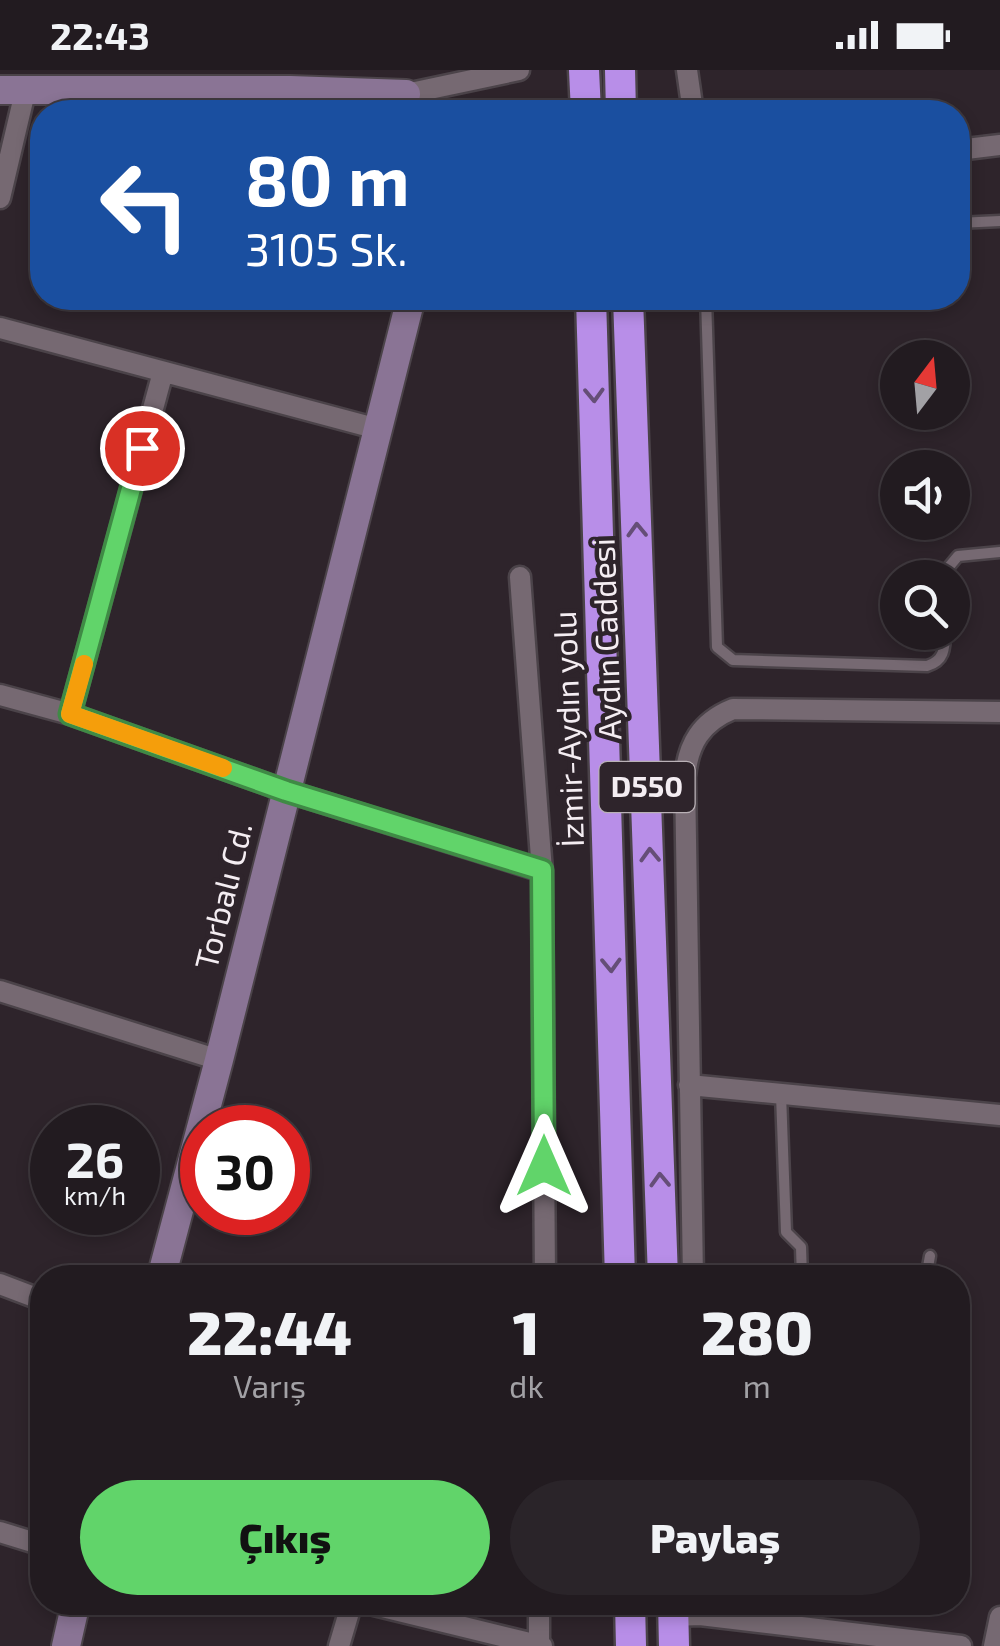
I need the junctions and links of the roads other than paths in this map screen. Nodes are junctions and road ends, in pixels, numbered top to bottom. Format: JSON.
{"nodes":[{"id":1,"x":519,"y":70,"type":"edge"},
{"id":2,"x":584,"y":70,"type":"edge"},
{"id":3,"x":620,"y":70,"type":"edge"},
{"id":4,"x":687,"y":70,"type":"edge"},
{"id":5,"x":13,"y":91,"type":"edge"},
{"id":6,"x":405,"y":92,"type":"edge"},
{"id":7,"x":585,"y":100,"type":"edge"},
{"id":8,"x":621,"y":100,"type":"edge"},
{"id":9,"x":691,"y":100,"type":"edge"},
{"id":10,"x":1000,"y":145,"type":"edge"},
{"id":11,"x":970,"y":149,"type":"edge"},
{"id":12,"x":0,"y":198,"type":"edge"},
{"id":13,"x":1000,"y":220,"type":"edge"},
{"id":14,"x":970,"y":221,"type":"edge"},
{"id":15,"x":408,"y":310,"type":"edge"},
{"id":16,"x":592,"y":310,"type":"edge"},
{"id":17,"x":628,"y":310,"type":"edge"},
{"id":18,"x":706,"y":310,"type":"edge"},
{"id":19,"x":0,"y":328,"type":"edge"},
{"id":20,"x":163,"y":372,"type":"junction"},
{"id":21,"x":378,"y":428,"type":"junction"},
{"id":22,"x":1000,"y":552,"type":"edge"},
{"id":23,"x":955,"y":560,"type":"edge"},
{"id":24,"x":520,"y":576,"type":"dead end"},
{"id":25,"x":944,"y":650,"type":"edge"},
{"id":26,"x":0,"y":695,"type":"edge"},
{"id":27,"x":1000,"y":712,"type":"edge"},
{"id":28,"x":70,"y":714,"type":"junction"},
{"id":29,"x":286,"y":791,"type":"junction"},
{"id":30,"x":542,"y":870,"type":"junction"},
{"id":31,"x":0,"y":991,"type":"edge"},
{"id":32,"x":219,"y":1060,"type":"junction"},
{"id":33,"x":689,"y":1085,"type":"junction"},
{"id":34,"x":780,"y":1094,"type":"junction"},
{"id":35,"x":1000,"y":1115,"type":"edge"},
{"id":36,"x":930,"y":1256,"type":"dead end"},
{"id":37,"x":170,"y":1265,"type":"edge"},
{"id":38,"x":544,"y":1265,"type":"edge"},
{"id":39,"x":620,"y":1265,"type":"edge"},
{"id":40,"x":663,"y":1265,"type":"edge"},
{"id":41,"x":693,"y":1265,"type":"edge"},
{"id":42,"x":802,"y":1265,"type":"edge"},
{"id":43,"x":928,"y":1265,"type":"edge"},
{"id":44,"x":0,"y":1284,"type":"edge"},
{"id":45,"x":30,"y":1295,"type":"edge"},
{"id":46,"x":0,"y":1532,"type":"edge"},
{"id":47,"x":30,"y":1541,"type":"edge"},
{"id":48,"x":73,"y":1615,"type":"edge"},
{"id":49,"x":348,"y":1615,"type":"edge"},
{"id":50,"x":415,"y":1615,"type":"edge"},
{"id":51,"x":540,"y":1615,"type":"edge"},
{"id":52,"x":630,"y":1615,"type":"edge"},
{"id":53,"x":684,"y":1616,"type":"edge"},
{"id":54,"x":1000,"y":1617,"type":"edge"},
{"id":55,"x":66,"y":1646,"type":"edge"},
{"id":56,"x":340,"y":1646,"type":"edge"},
{"id":57,"x":540,"y":1646,"type":"edge"},
{"id":58,"x":631,"y":1646,"type":"edge"},
{"id":59,"x":961,"y":1646,"type":"edge"},
{"id":60,"x":994,"y":1646,"type":"edge"}],
"edges":[{"from":1,"to":6,"type":"street"},
{"from":2,"to":7,"type":"highway"},
{"from":3,"to":8,"type":"highway"},
{"from":4,"to":9,"type":"street"},
{"from":5,"to":6,"type":"main road"},
{"from":5,"to":12,"type":"street"},
{"from":10,"to":11,"type":"street"},
{"from":13,"to":14,"type":"lane"},
{"from":15,"to":21,"type":"main road","name":"Torbalı Cd."},
{"from":16,"to":39,"type":"highway","name":"İzmir-Aydın yolu","number":"D550","one_way":true},
{"from":40,"to":17,"type":"highway","name":"Aydın Caddesi","number":"D550","one_way":true},
{"from":18,"to":25,"type":"lane"},
{"from":19,"to":20,"type":"street"},
{"from":20,"to":21,"type":"street"},
{"from":20,"to":28,"type":"street"},
{"from":21,"to":29,"type":"main road","name":"Torbalı Cd."},
{"from":22,"to":23,"type":"lane"},
{"from":24,"to":30,"type":"street"},
{"from":26,"to":28,"type":"street"},
{"from":27,"to":33,"type":"street"},
{"from":28,"to":29,"type":"street"},
{"from":29,"to":30,"type":"street"},
{"from":29,"to":32,"type":"main road","name":"Torbalı Cd."},
{"from":30,"to":38,"type":"street"},
{"from":31,"to":32,"type":"street"},
{"from":32,"to":37,"type":"main road","name":"Torbalı Cd."},
{"from":33,"to":34,"type":"street"},
{"from":33,"to":41,"type":"street"},
{"from":34,"to":35,"type":"street"},
{"from":34,"to":42,"type":"lane"},
{"from":36,"to":43,"type":"lane"},
{"from":44,"to":45,"type":"street"},
{"from":46,"to":47,"type":"street"},
{"from":48,"to":55,"type":"main road"},
{"from":49,"to":56,"type":"street"},
{"from":50,"to":57,"type":"street"},
{"from":51,"to":57,"type":"street"},
{"from":52,"to":58,"type":"highway"},
{"from":53,"to":59,"type":"street"},
{"from":54,"to":60,"type":"street"}]}
